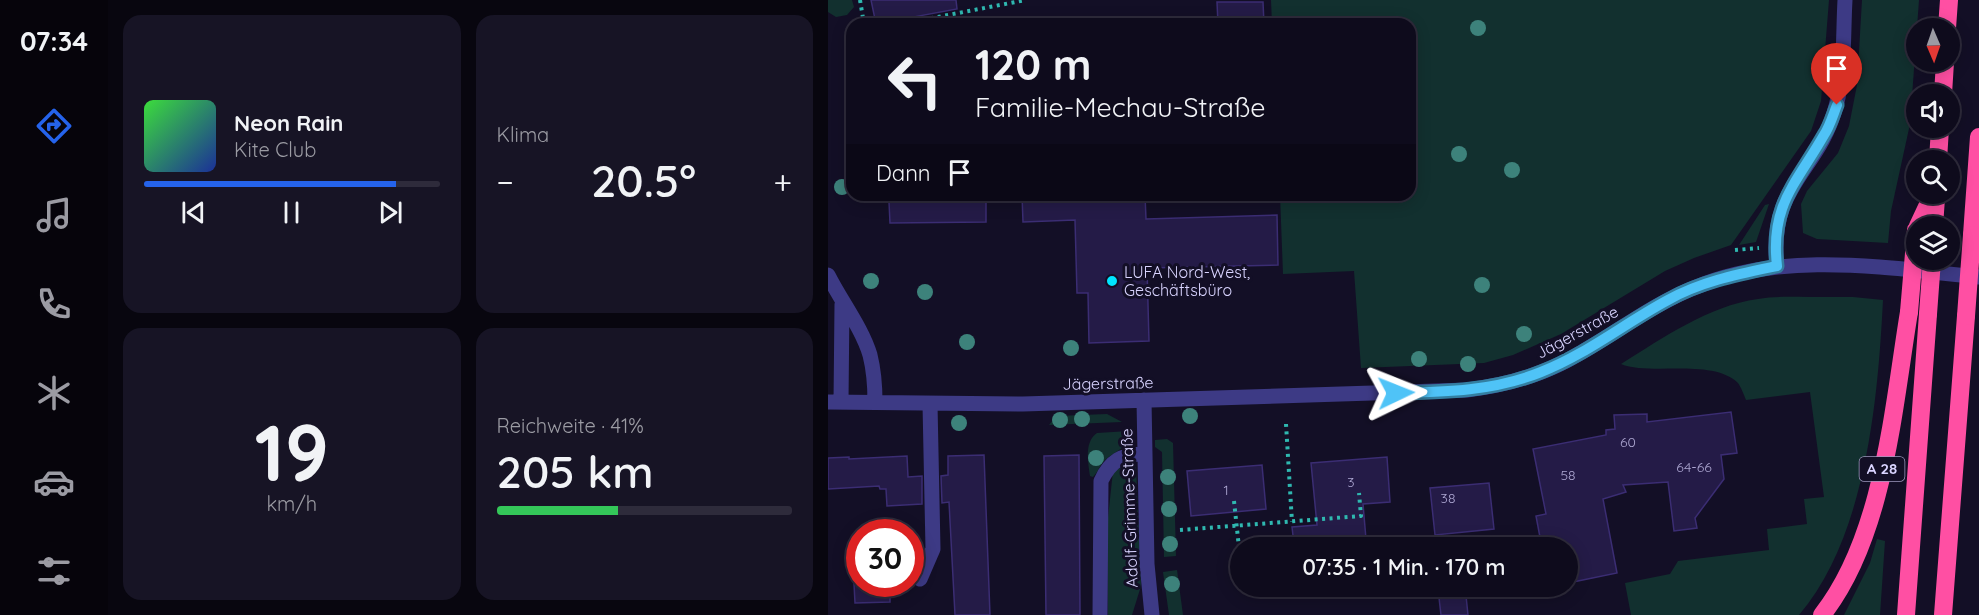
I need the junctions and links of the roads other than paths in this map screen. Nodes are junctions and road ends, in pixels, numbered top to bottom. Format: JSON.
{"nodes":[{"id":1,"x":1845,"y":0,"type":"edge"},
{"id":2,"x":1949,"y":0,"type":"edge"},
{"id":3,"x":1948,"y":18,"type":"edge"},
{"id":4,"x":1979,"y":137,"type":"edge"},
{"id":5,"x":1777,"y":266,"type":"junction"},
{"id":6,"x":1913,"y":270,"type":"edge"},
{"id":7,"x":1931,"y":270,"type":"edge"},
{"id":8,"x":828,"y":275,"type":"edge"},
{"id":9,"x":1979,"y":277,"type":"edge"},
{"id":10,"x":842,"y":304,"type":"junction"},
{"id":11,"x":1144,"y":400,"type":"junction"},
{"id":12,"x":834,"y":402,"type":"edge"},
{"id":13,"x":875,"y":402,"type":"junction"},
{"id":14,"x":930,"y":404,"type":"junction"},
{"id":15,"x":1144,"y":454,"type":"junction"},
{"id":16,"x":924,"y":570,"type":"edge"},
{"id":17,"x":1100,"y":615,"type":"edge"},
{"id":18,"x":1152,"y":615,"type":"edge"},
{"id":19,"x":1822,"y":615,"type":"edge"},
{"id":20,"x":1906,"y":615,"type":"edge"},
{"id":21,"x":1943,"y":615,"type":"edge"}],
"edges":[{"from":1,"to":5,"type":"street"},
{"from":2,"to":3,"type":"highway"},
{"from":4,"to":21,"type":"highway","bridge":true},
{"from":5,"to":9,"type":"street","name":"Jägerstraße"},
{"from":5,"to":11,"type":"street","name":"Jägerstraße"},
{"from":6,"to":19,"type":"highway","number":"A 28","bridge":true},
{"from":7,"to":20,"type":"highway","bridge":true},
{"from":8,"to":10,"type":"street"},
{"from":10,"to":12,"type":"street"},
{"from":10,"to":13,"type":"street"},
{"from":11,"to":14,"type":"street","name":"Jägerstraße"},
{"from":11,"to":15,"type":"street","name":"Adolf-Grimme-Straße"},
{"from":12,"to":13,"type":"street","name":"Jägerstraße"},
{"from":13,"to":14,"type":"street","name":"Jägerstraße"},
{"from":14,"to":16,"type":"street"},
{"from":15,"to":17,"type":"street"},
{"from":15,"to":18,"type":"street","name":"Adolf-Grimme-Straße"}]}
